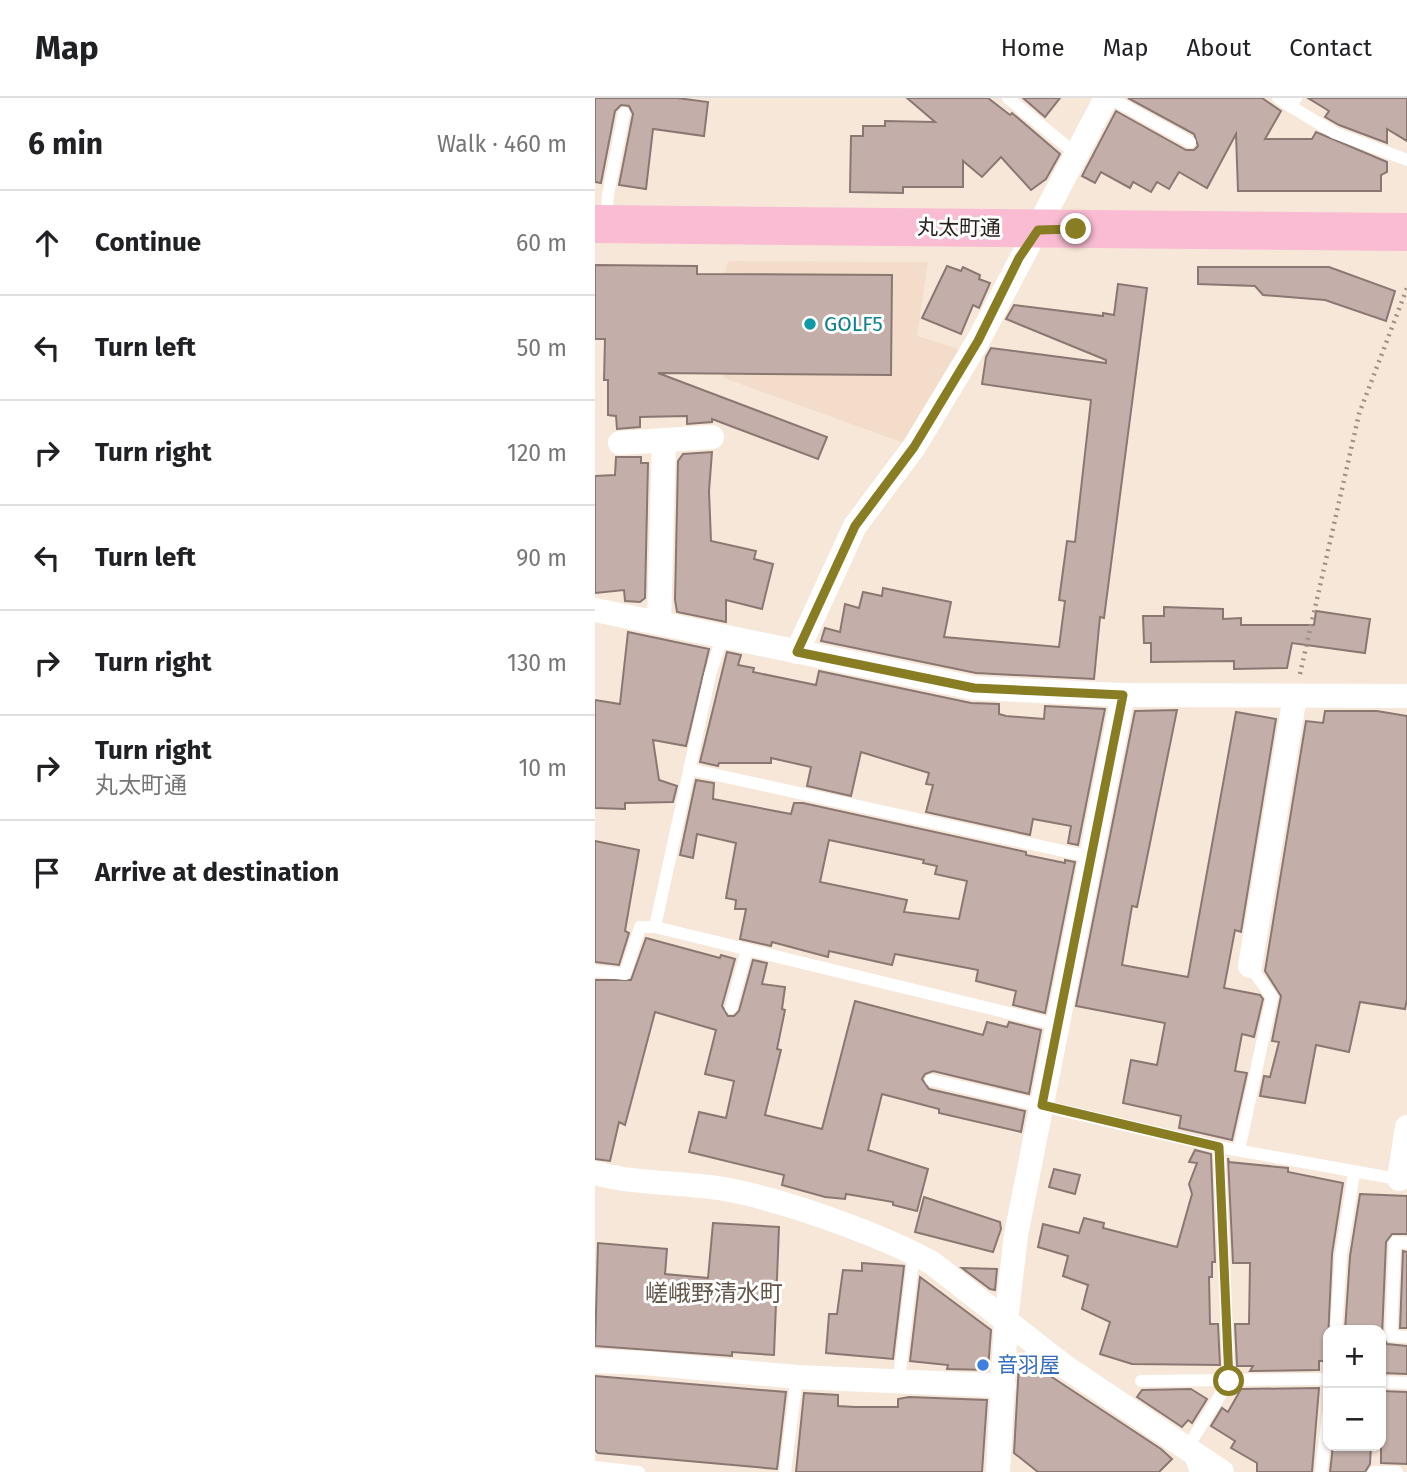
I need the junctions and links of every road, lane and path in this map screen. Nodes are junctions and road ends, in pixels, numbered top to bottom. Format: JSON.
{"nodes":[{"id":1,"x":1008,"y":98,"type":"edge"},
{"id":2,"x":1108,"y":98,"type":"edge"},
{"id":3,"x":1278,"y":98,"type":"edge"},
{"id":4,"x":1293,"y":102,"type":"edge"},
{"id":5,"x":624,"y":113,"type":"dead end"},
{"id":6,"x":1190,"y":142,"type":"dead end"},
{"id":7,"x":1077,"y":155,"type":"junction"},
{"id":8,"x":1407,"y":160,"type":"edge"},
{"id":9,"x":600,"y":224,"type":"edge"},
{"id":10,"x":1038,"y":230,"type":"junction"},
{"id":11,"x":1407,"y":232,"type":"edge"},
{"id":12,"x":1407,"y":288,"type":"edge"},
{"id":13,"x":712,"y":437,"type":"dead end"},
{"id":14,"x":664,"y":440,"type":"junction"},
{"id":15,"x":620,"y":443,"type":"dead end"},
{"id":16,"x":595,"y":610,"type":"edge"},
{"id":17,"x":659,"y":623,"type":"junction"},
{"id":18,"x":722,"y":638,"type":"junction"},
{"id":19,"x":797,"y":652,"type":"junction"},
{"id":20,"x":1123,"y":695,"type":"junction"},
{"id":21,"x":1295,"y":696,"type":"junction"},
{"id":22,"x":1407,"y":696,"type":"edge"},
{"id":23,"x":689,"y":769,"type":"junction"},
{"id":24,"x":1091,"y":857,"type":"junction"},
{"id":25,"x":655,"y":927,"type":"junction"},
{"id":26,"x":747,"y":949,"type":"junction"},
{"id":27,"x":1250,"y":966,"type":"joint"},
{"id":28,"x":595,"y":971,"type":"edge"},
{"id":29,"x":731,"y":1007,"type":"dead end"},
{"id":30,"x":1058,"y":1025,"type":"junction"},
{"id":31,"x":931,"y":1080,"type":"dead end"},
{"id":32,"x":1042,"y":1105,"type":"junction"},
{"id":33,"x":1407,"y":1127,"type":"edge"},
{"id":34,"x":1219,"y":1147,"type":"junction"},
{"id":35,"x":1238,"y":1150,"type":"junction"},
{"id":36,"x":595,"y":1173,"type":"edge"},
{"id":37,"x":1354,"y":1173,"type":"junction"},
{"id":38,"x":1403,"y":1180,"type":"edge"},
{"id":39,"x":1407,"y":1242,"type":"edge"},
{"id":40,"x":914,"y":1253,"type":"junction"},
{"id":41,"x":1006,"y":1321,"type":"junction"},
{"id":42,"x":1336,"y":1325,"type":"edge"},
{"id":43,"x":1407,"y":1337,"type":"edge"},
{"id":44,"x":595,"y":1361,"type":"edge"},
{"id":45,"x":797,"y":1377,"type":"junction"},
{"id":46,"x":899,"y":1379,"type":"junction"},
{"id":47,"x":1323,"y":1380,"type":"edge"},
{"id":48,"x":1141,"y":1381,"type":"dead end"},
{"id":49,"x":1229,"y":1381,"type":"junction"},
{"id":50,"x":1386,"y":1382,"type":"edge"},
{"id":51,"x":1407,"y":1383,"type":"edge"},
{"id":52,"x":1004,"y":1386,"type":"junction"},
{"id":53,"x":1187,"y":1448,"type":"junction"},
{"id":54,"x":1324,"y":1451,"type":"edge"},
{"id":55,"x":595,"y":1467,"type":"edge"},
{"id":56,"x":639,"y":1472,"type":"edge"},
{"id":57,"x":785,"y":1472,"type":"edge"},
{"id":58,"x":998,"y":1472,"type":"edge"},
{"id":59,"x":1196,"y":1472,"type":"edge"},
{"id":60,"x":1222,"y":1472,"type":"edge"},
{"id":61,"x":1321,"y":1472,"type":"edge"},
{"id":62,"x":1374,"y":1472,"type":"edge"},
{"id":63,"x":1397,"y":1472,"type":"edge"}],
"edges":[{"from":1,"to":7,"type":"lane"},
{"from":2,"to":6,"type":"lane"},
{"from":2,"to":7,"type":"street"},
{"from":3,"to":4,"type":"lane"},
{"from":4,"to":8,"type":"lane"},
{"from":5,"to":9,"type":"lane"},
{"from":7,"to":10,"type":"street"},
{"from":9,"to":10,"type":"main road","name":"丸太町通"},
{"from":10,"to":11,"type":"main road","name":"丸太町通"},
{"from":10,"to":19,"type":"street"},
{"from":12,"to":21,"type":"path"},
{"from":13,"to":14,"type":"street"},
{"from":14,"to":15,"type":"street"},
{"from":14,"to":17,"type":"street"},
{"from":16,"to":17,"type":"street"},
{"from":17,"to":18,"type":"street"},
{"from":18,"to":19,"type":"street"},
{"from":18,"to":23,"type":"lane"},
{"from":19,"to":20,"type":"street"},
{"from":20,"to":21,"type":"street"},
{"from":20,"to":24,"type":"street"},
{"from":21,"to":22,"type":"street"},
{"from":21,"to":27,"type":"street"},
{"from":23,"to":24,"type":"lane"},
{"from":23,"to":25,"type":"lane"},
{"from":24,"to":30,"type":"street"},
{"from":25,"to":26,"type":"lane"},
{"from":25,"to":28,"type":"lane"},
{"from":26,"to":29,"type":"lane"},
{"from":26,"to":30,"type":"lane"},
{"from":27,"to":35,"type":"lane"},
{"from":30,"to":32,"type":"street"},
{"from":31,"to":32,"type":"lane"},
{"from":32,"to":34,"type":"lane"},
{"from":32,"to":41,"type":"street"},
{"from":33,"to":38,"type":"street"},
{"from":34,"to":35,"type":"lane"},
{"from":34,"to":49,"type":"lane"},
{"from":35,"to":37,"type":"lane"},
{"from":36,"to":40,"type":"street"},
{"from":37,"to":38,"type":"lane"},
{"from":37,"to":42,"type":"lane"},
{"from":39,"to":43,"type":"lane"},
{"from":40,"to":41,"type":"street"},
{"from":40,"to":46,"type":"lane"},
{"from":41,"to":52,"type":"street"},
{"from":41,"to":53,"type":"street"},
{"from":44,"to":45,"type":"street"},
{"from":45,"to":46,"type":"street"},
{"from":45,"to":57,"type":"lane"},
{"from":46,"to":52,"type":"street"},
{"from":47,"to":49,"type":"lane"},
{"from":48,"to":49,"type":"lane"},
{"from":49,"to":53,"type":"lane"},
{"from":50,"to":51,"type":"lane"},
{"from":52,"to":58,"type":"street"},
{"from":53,"to":59,"type":"lane"},
{"from":53,"to":60,"type":"street"},
{"from":54,"to":61,"type":"lane"},
{"from":55,"to":56,"type":"lane"},
{"from":62,"to":63,"type":"lane"}]}
